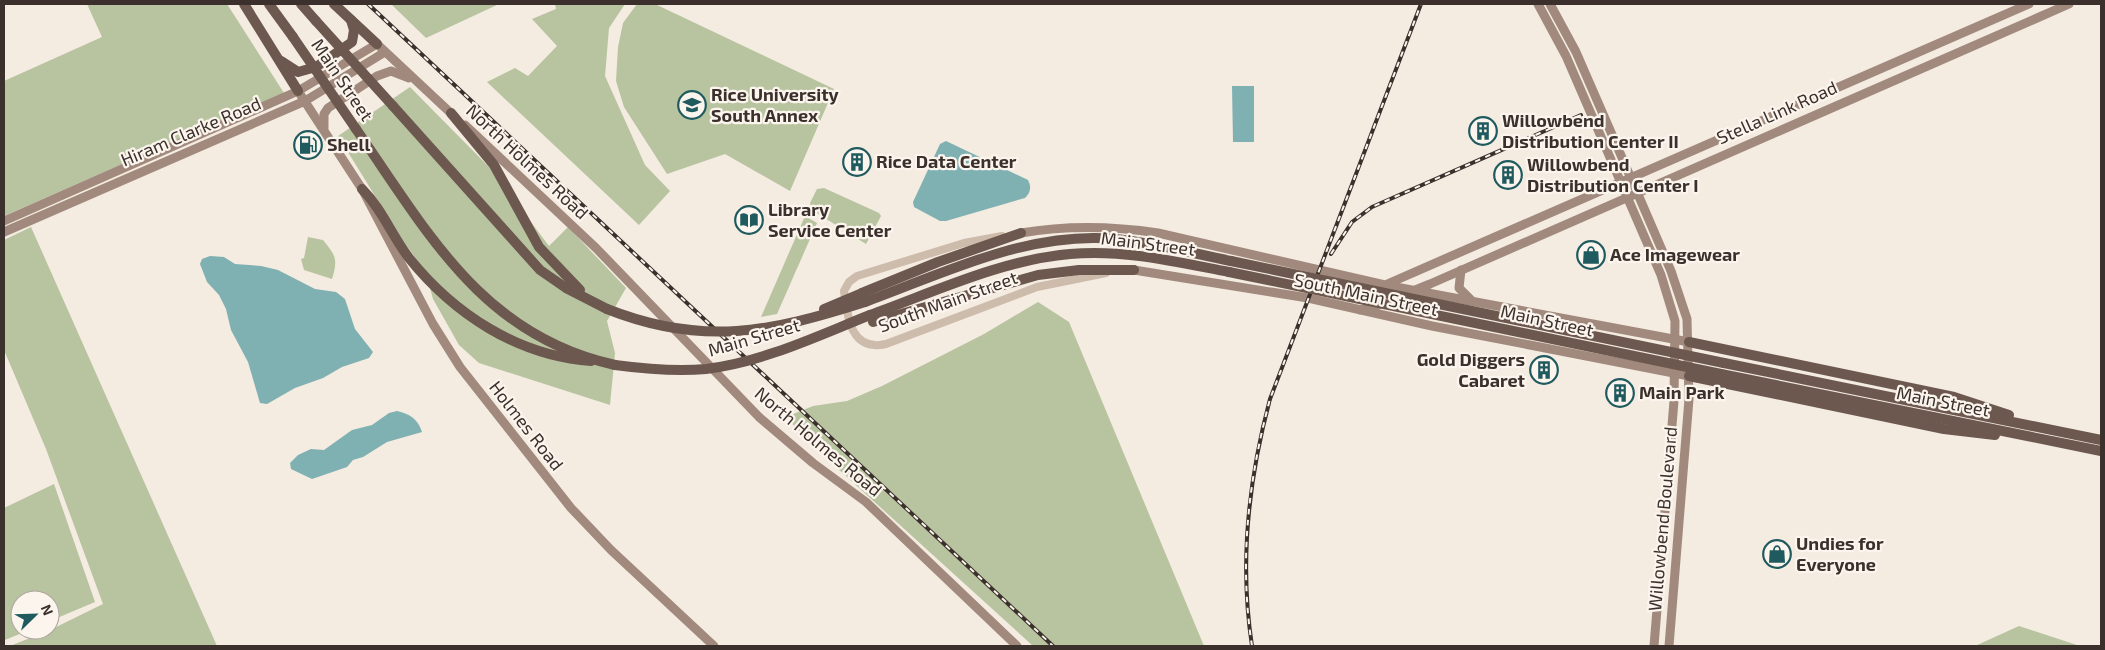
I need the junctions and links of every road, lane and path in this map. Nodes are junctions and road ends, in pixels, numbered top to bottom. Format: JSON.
{"nodes":[{"id":1,"x":244,"y":4,"type":"edge"},
{"id":2,"x":269,"y":4,"type":"edge"},
{"id":3,"x":301,"y":4,"type":"edge"},
{"id":4,"x":334,"y":4,"type":"edge"},
{"id":5,"x":1538,"y":4,"type":"edge"},
{"id":6,"x":1550,"y":4,"type":"edge"},
{"id":7,"x":2029,"y":4,"type":"edge"},
{"id":8,"x":2069,"y":4,"type":"edge"},
{"id":9,"x":351,"y":20,"type":"junction"},
{"id":10,"x":377,"y":44,"type":"junction"},
{"id":11,"x":385,"y":52,"type":"junction"},
{"id":12,"x":1576,"y":52,"type":"junction"},
{"id":13,"x":1566,"y":56,"type":"junction"},
{"id":14,"x":281,"y":61,"type":"junction"},
{"id":15,"x":416,"y":81,"type":"junction"},
{"id":16,"x":298,"y":91,"type":"junction"},
{"id":17,"x":305,"y":101,"type":"junction"},
{"id":18,"x":451,"y":113,"type":"junction"},
{"id":19,"x":205,"y":132,"type":"junction"},
{"id":20,"x":329,"y":138,"type":"junction"},
{"id":21,"x":209,"y":142,"type":"junction"},
{"id":22,"x":115,"y":172,"type":"junction"},
{"id":23,"x":1631,"y":177,"type":"junction"},
{"id":24,"x":119,"y":181,"type":"junction"},
{"id":25,"x":1620,"y":182,"type":"junction"},
{"id":26,"x":362,"y":189,"type":"junction"},
{"id":27,"x":1637,"y":192,"type":"junction"},
{"id":28,"x":1626,"y":197,"type":"junction"},
{"id":29,"x":29,"y":210,"type":"junction"},
{"id":30,"x":33,"y":219,"type":"junction"},
{"id":31,"x":4,"y":221,"type":"edge"},
{"id":32,"x":4,"y":232,"type":"edge"},
{"id":33,"x":1021,"y":233,"type":"junction"},
{"id":34,"x":1497,"y":235,"type":"junction"},
{"id":35,"x":1504,"y":251,"type":"junction"},
{"id":36,"x":1134,"y":270,"type":"junction"},
{"id":37,"x":1461,"y":270,"type":"junction"},
{"id":38,"x":1671,"y":271,"type":"junction"},
{"id":39,"x":1661,"y":275,"type":"junction"},
{"id":40,"x":1348,"y":276,"type":"junction"},
{"id":41,"x":1384,"y":284,"type":"junction"},
{"id":42,"x":1415,"y":290,"type":"junction"},
{"id":43,"x":864,"y":298,"type":"junction"},
{"id":44,"x":1471,"y":300,"type":"junction"},
{"id":45,"x":1342,"y":306,"type":"junction"},
{"id":46,"x":603,"y":307,"type":"junction"},
{"id":47,"x":1360,"y":310,"type":"junction"},
{"id":48,"x":871,"y":318,"type":"junction"},
{"id":49,"x":1648,"y":334,"type":"junction"},
{"id":50,"x":1676,"y":339,"type":"junction"},
{"id":51,"x":1688,"y":342,"type":"junction"},
{"id":52,"x":1718,"y":347,"type":"junction"},
{"id":53,"x":602,"y":362,"type":"junction"},
{"id":54,"x":1645,"y":368,"type":"junction"},
{"id":55,"x":1676,"y":373,"type":"junction"},
{"id":56,"x":1689,"y":376,"type":"junction"},
{"id":57,"x":1718,"y":377,"type":"junction"},
{"id":58,"x":2053,"y":430,"type":"junction"},
{"id":59,"x":2101,"y":440,"type":"edge"},
{"id":60,"x":2101,"y":451,"type":"edge"},
{"id":61,"x":1663,"y":543,"type":"junction"},
{"id":62,"x":1676,"y":544,"type":"junction"},
{"id":63,"x":1657,"y":617,"type":"junction"},
{"id":64,"x":1671,"y":619,"type":"junction"},
{"id":65,"x":714,"y":646,"type":"edge"},
{"id":66,"x":1017,"y":646,"type":"edge"},
{"id":67,"x":1654,"y":646,"type":"edge"},
{"id":68,"x":1669,"y":646,"type":"edge"}],
"edges":[{"from":1,"to":14,"type":"highway"},
{"from":2,"to":53,"type":"highway","name":"Main Street","bridge":true},
{"from":3,"to":46,"type":"highway","name":"Main Street","bridge":true},
{"from":4,"to":9,"type":"highway"},
{"from":5,"to":13,"type":"main road","name":"Willowbend Boulevard"},
{"from":6,"to":12,"type":"main road","name":"Willowbend Boulevard"},
{"from":7,"to":23,"type":"main road","name":"Stella Link Road"},
{"from":8,"to":27,"type":"main road","name":"Stella Link Road"},
{"from":9,"to":10,"type":"highway"},
{"from":9,"to":14,"type":"highway"},
{"from":10,"to":11,"type":"main road"},
{"from":10,"to":16,"type":"main road","name":"Hiram Clarke Road"},
{"from":11,"to":15,"type":"main road"},
{"from":11,"to":17,"type":"main road","name":"Hiram Clarke Road"},
{"from":12,"to":13,"type":"main road"},
{"from":12,"to":23,"type":"main road","name":"Willowbend Boulevard"},
{"from":13,"to":25,"type":"main road","name":"Willowbend Boulevard"},
{"from":14,"to":16,"type":"highway"},
{"from":15,"to":18,"type":"main road"},
{"from":15,"to":20,"type":"main road"},
{"from":16,"to":17,"type":"main road"},
{"from":16,"to":19,"type":"main road","name":"Hiram Clarke Road"},
{"from":17,"to":20,"type":"main road"},
{"from":17,"to":21,"type":"main road","name":"Hiram Clarke Road"},
{"from":18,"to":46,"type":"highway"},
{"from":18,"to":66,"type":"main road","name":"North Holmes Road"},
{"from":19,"to":21,"type":"main road"},
{"from":19,"to":22,"type":"main road","name":"Hiram Clarke Road"},
{"from":20,"to":26,"type":"main road"},
{"from":21,"to":24,"type":"main road","name":"Hiram Clarke Road"},
{"from":22,"to":24,"type":"main road"},
{"from":22,"to":29,"type":"main road","name":"Hiram Clarke Road"},
{"from":23,"to":25,"type":"main road","name":"Stella Link Road"},
{"from":23,"to":27,"type":"main road","name":"Willowbend Boulevard"},
{"from":24,"to":30,"type":"main road","name":"Hiram Clarke Road"},
{"from":25,"to":28,"type":"main road","name":"Willowbend Boulevard"},
{"from":25,"to":34,"type":"main road","name":"Stella Link Road"},
{"from":26,"to":53,"type":"highway"},
{"from":26,"to":65,"type":"main road","name":"Holmes Road"},
{"from":27,"to":28,"type":"main road","name":"Stella Link Road"},
{"from":27,"to":38,"type":"main road","name":"Willowbend Boulevard"},
{"from":28,"to":35,"type":"main road","name":"Stella Link Road"},
{"from":28,"to":39,"type":"main road","name":"Willowbend Boulevard"},
{"from":29,"to":30,"type":"main road"},
{"from":29,"to":31,"type":"main road","name":"Hiram Clarke Road"},
{"from":30,"to":32,"type":"main road","name":"Hiram Clarke Road"},
{"from":33,"to":36,"type":"street","name":"South Main Street"},
{"from":33,"to":40,"type":"main road","name":"South Main Street"},
{"from":33,"to":43,"type":"highway"},
{"from":34,"to":35,"type":"main road"},
{"from":34,"to":41,"type":"main road","name":"Stella Link Road"},
{"from":35,"to":37,"type":"main road","name":"Stella Link Road"},
{"from":36,"to":45,"type":"main road","name":"South Main Street"},
{"from":36,"to":48,"type":"highway"},
{"from":37,"to":42,"type":"main road","name":"Stella Link Road"},
{"from":37,"to":44,"type":"main road"},
{"from":38,"to":39,"type":"main road"},
{"from":38,"to":51,"type":"main road","name":"Willowbend Boulevard"},
{"from":39,"to":50,"type":"main road","name":"Willowbend Boulevard"},
{"from":40,"to":41,"type":"main road","name":"South Main Street"},
{"from":40,"to":45,"type":"main road"},
{"from":41,"to":42,"type":"main road","name":"South Main Street"},
{"from":42,"to":44,"type":"main road","name":"South Main Street"},
{"from":42,"to":47,"type":"main road","name":"Stella Link Road"},
{"from":43,"to":46,"type":"highway","name":"Main Street","bridge":true},
{"from":43,"to":58,"type":"highway","name":"Main Street","bridge":true},
{"from":44,"to":49,"type":"main road","name":"South Main Street"},
{"from":45,"to":47,"type":"main road","name":"South Main Street"},
{"from":47,"to":54,"type":"main road","name":"South Main Street"},
{"from":48,"to":53,"type":"highway","name":"Main Street","bridge":true},
{"from":48,"to":57,"type":"highway","name":"Main Street","bridge":true},
{"from":49,"to":50,"type":"main road","name":"South Main Street"},
{"from":49,"to":54,"type":"main road"},
{"from":50,"to":51,"type":"main road","name":"South Main Street"},
{"from":50,"to":55,"type":"main road","name":"Willowbend Boulevard"},
{"from":51,"to":52,"type":"highway"},
{"from":51,"to":56,"type":"main road","name":"Willowbend Boulevard"},
{"from":52,"to":57,"type":"highway"},
{"from":52,"to":58,"type":"highway"},
{"from":54,"to":55,"type":"main road","name":"South Main Street"},
{"from":55,"to":56,"type":"main road","name":"South Main Street"},
{"from":55,"to":61,"type":"main road","name":"Willowbend Boulevard"},
{"from":56,"to":57,"type":"highway"},
{"from":56,"to":62,"type":"main road","name":"Willowbend Boulevard"},
{"from":57,"to":60,"type":"highway","name":"Main Street"},
{"from":58,"to":59,"type":"highway","name":"Main Street"},
{"from":61,"to":62,"type":"main road"},
{"from":61,"to":63,"type":"main road","name":"Willowbend Boulevard"},
{"from":62,"to":64,"type":"main road","name":"Willowbend Boulevard"},
{"from":63,"to":64,"type":"main road"},
{"from":63,"to":67,"type":"main road","name":"Willowbend Boulevard"},
{"from":64,"to":68,"type":"main road","name":"Willowbend Boulevard"}]}
